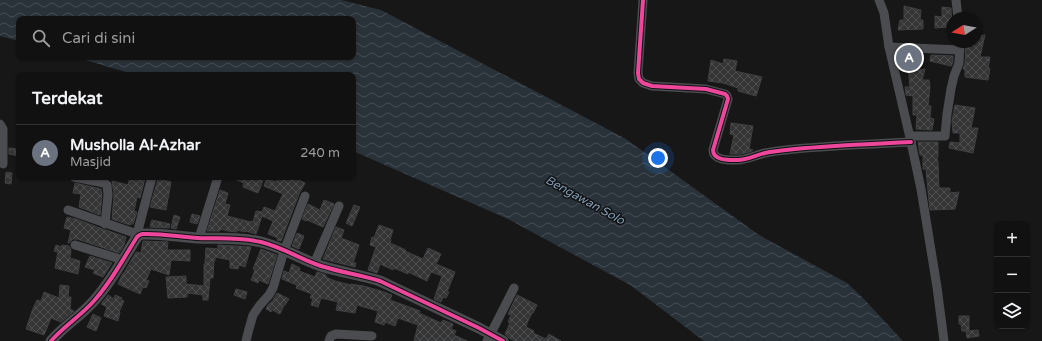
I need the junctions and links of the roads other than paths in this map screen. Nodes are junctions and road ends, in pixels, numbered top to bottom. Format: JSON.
{"nodes":[{"id":1,"x":643,"y":0,"type":"edge"},
{"id":2,"x":879,"y":0,"type":"edge"},
{"id":3,"x":956,"y":0,"type":"edge"},
{"id":4,"x":957,"y":12,"type":"edge"},
{"id":5,"x":946,"y":46,"type":"edge"},
{"id":6,"x":889,"y":47,"type":"junction"},
{"id":7,"x":960,"y":48,"type":"edge"},
{"id":8,"x":0,"y":124,"type":"edge"},
{"id":9,"x":911,"y":139,"type":"junction"},
{"id":10,"x":3,"y":164,"type":"dead end"},
{"id":11,"x":89,"y":180,"type":"edge"},
{"id":12,"x":151,"y":180,"type":"edge"},
{"id":13,"x":217,"y":180,"type":"edge"},
{"id":14,"x":305,"y":196,"type":"dead end"},
{"id":15,"x":339,"y":206,"type":"dead end"},
{"id":16,"x":68,"y":210,"type":"dead end"},
{"id":17,"x":105,"y":224,"type":"junction"},
{"id":18,"x":139,"y":234,"type":"junction"},
{"id":19,"x":199,"y":238,"type":"junction"},
{"id":20,"x":75,"y":245,"type":"dead end"},
{"id":21,"x":284,"y":251,"type":"junction"},
{"id":22,"x":123,"y":260,"type":"junction"},
{"id":23,"x":314,"y":264,"type":"junction"},
{"id":24,"x":514,"y":288,"type":"dead end"},
{"id":25,"x":372,"y":336,"type":"dead end"},
{"id":26,"x":489,"y":338,"type":"edge"},
{"id":27,"x":54,"y":340,"type":"edge"},
{"id":28,"x":246,"y":341,"type":"edge"},
{"id":29,"x":329,"y":341,"type":"edge"},
{"id":30,"x":503,"y":341,"type":"edge"},
{"id":31,"x":944,"y":341,"type":"edge"}],
"edges":[{"from":1,"to":9,"type":"street"},
{"from":2,"to":6,"type":"street"},
{"from":3,"to":4,"type":"street"},
{"from":5,"to":6,"type":"street"},
{"from":6,"to":9,"type":"street"},
{"from":7,"to":9,"type":"street"},
{"from":8,"to":10,"type":"street"},
{"from":9,"to":31,"type":"street"},
{"from":11,"to":17,"type":"street"},
{"from":12,"to":18,"type":"street"},
{"from":13,"to":19,"type":"street"},
{"from":14,"to":21,"type":"street"},
{"from":15,"to":23,"type":"street"},
{"from":16,"to":17,"type":"street"},
{"from":17,"to":18,"type":"street"},
{"from":18,"to":19,"type":"street"},
{"from":18,"to":22,"type":"street"},
{"from":19,"to":21,"type":"street"},
{"from":20,"to":22,"type":"street"},
{"from":21,"to":23,"type":"street"},
{"from":21,"to":28,"type":"street"},
{"from":22,"to":27,"type":"street"},
{"from":23,"to":26,"type":"street"},
{"from":24,"to":26,"type":"street"},
{"from":25,"to":29,"type":"street"},
{"from":26,"to":30,"type":"street"}]}
